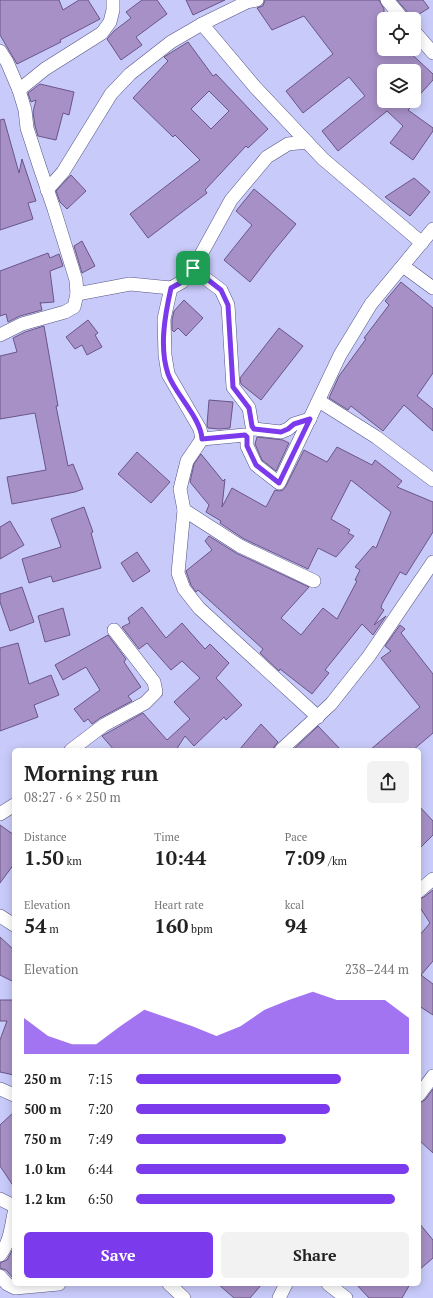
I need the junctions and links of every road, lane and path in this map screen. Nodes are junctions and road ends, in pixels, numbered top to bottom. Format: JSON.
{"nodes":[{"id":1,"x":113,"y":0,"type":"edge"},
{"id":2,"x":257,"y":0,"type":"edge"},
{"id":3,"x":387,"y":0,"type":"edge"},
{"id":4,"x":397,"y":12,"type":"edge"},
{"id":5,"x":202,"y":24,"type":"junction"},
{"id":6,"x":421,"y":39,"type":"edge"},
{"id":7,"x":0,"y":51,"type":"edge"},
{"id":8,"x":433,"y":53,"type":"edge"},
{"id":9,"x":18,"y":90,"type":"junction"},
{"id":10,"x":307,"y":142,"type":"junction"},
{"id":11,"x":48,"y":190,"type":"junction"},
{"id":12,"x":433,"y":229,"type":"edge"},
{"id":13,"x":422,"y":243,"type":"junction"},
{"id":14,"x":403,"y":266,"type":"junction"},
{"id":15,"x":193,"y":268,"type":"junction"},
{"id":16,"x":171,"y":288,"type":"junction"},
{"id":17,"x":433,"y":288,"type":"edge"},
{"id":18,"x":77,"y":294,"type":"junction"},
{"id":19,"x":0,"y":335,"type":"edge"},
{"id":20,"x":319,"y":401,"type":"junction"},
{"id":21,"x":310,"y":419,"type":"junction"},
{"id":22,"x":202,"y":439,"type":"junction"},
{"id":23,"x":433,"y":480,"type":"edge"},
{"id":24,"x":184,"y":510,"type":"junction"},
{"id":25,"x":433,"y":562,"type":"edge"},
{"id":26,"x":314,"y":581,"type":"dead end"},
{"id":27,"x":114,"y":630,"type":"dead end"},
{"id":28,"x":318,"y":717,"type":"junction"},
{"id":29,"x":74,"y":748,"type":"edge"},
{"id":30,"x":283,"y":748,"type":"edge"},
{"id":31,"x":12,"y":806,"type":"edge"},
{"id":32,"x":0,"y":814,"type":"edge"},
{"id":33,"x":433,"y":879,"type":"edge"},
{"id":34,"x":421,"y":889,"type":"edge"},
{"id":35,"x":0,"y":916,"type":"edge"},
{"id":36,"x":12,"y":924,"type":"edge"},
{"id":37,"x":433,"y":1076,"type":"edge"},
{"id":38,"x":0,"y":1089,"type":"edge"},
{"id":39,"x":421,"y":1092,"type":"edge"},
{"id":40,"x":12,"y":1094,"type":"edge"},
{"id":41,"x":0,"y":1199,"type":"edge"},
{"id":42,"x":12,"y":1205,"type":"edge"},
{"id":43,"x":12,"y":1224,"type":"edge"},
{"id":44,"x":0,"y":1255,"type":"edge"},
{"id":45,"x":0,"y":1276,"type":"edge"},
{"id":46,"x":37,"y":1286,"type":"edge"},
{"id":47,"x":171,"y":1286,"type":"edge"},
{"id":48,"x":285,"y":1286,"type":"edge"},
{"id":49,"x":331,"y":1286,"type":"edge"},
{"id":50,"x":184,"y":1298,"type":"edge"},
{"id":51,"x":279,"y":1298,"type":"edge"},
{"id":52,"x":346,"y":1298,"type":"edge"}],
"edges":[{"from":1,"to":9,"type":"street"},
{"from":2,"to":5,"type":"street"},
{"from":3,"to":4,"type":"street"},
{"from":5,"to":10,"type":"street"},
{"from":5,"to":11,"type":"street"},
{"from":6,"to":8,"type":"street"},
{"from":7,"to":9,"type":"street"},
{"from":9,"to":11,"type":"street"},
{"from":10,"to":13,"type":"street"},
{"from":10,"to":15,"type":"street"},
{"from":11,"to":18,"type":"street"},
{"from":12,"to":13,"type":"street"},
{"from":13,"to":14,"type":"street"},
{"from":14,"to":17,"type":"street"},
{"from":14,"to":20,"type":"street"},
{"from":15,"to":16,"type":"street"},
{"from":15,"to":21,"type":"street"},
{"from":16,"to":18,"type":"street"},
{"from":16,"to":22,"type":"street"},
{"from":18,"to":19,"type":"street"},
{"from":20,"to":21,"type":"street"},
{"from":20,"to":23,"type":"street"},
{"from":21,"to":22,"type":"street"},
{"from":22,"to":24,"type":"street"},
{"from":24,"to":26,"type":"street"},
{"from":24,"to":28,"type":"street"},
{"from":25,"to":28,"type":"street"},
{"from":27,"to":29,"type":"street"},
{"from":28,"to":30,"type":"street"},
{"from":31,"to":32,"type":"street"},
{"from":33,"to":34,"type":"street"},
{"from":35,"to":36,"type":"street"},
{"from":37,"to":39,"type":"street"},
{"from":38,"to":40,"type":"street"},
{"from":41,"to":42,"type":"street"},
{"from":43,"to":44,"type":"street"},
{"from":45,"to":46,"type":"street"},
{"from":47,"to":50,"type":"street"},
{"from":48,"to":51,"type":"street"},
{"from":49,"to":52,"type":"street"}]}
